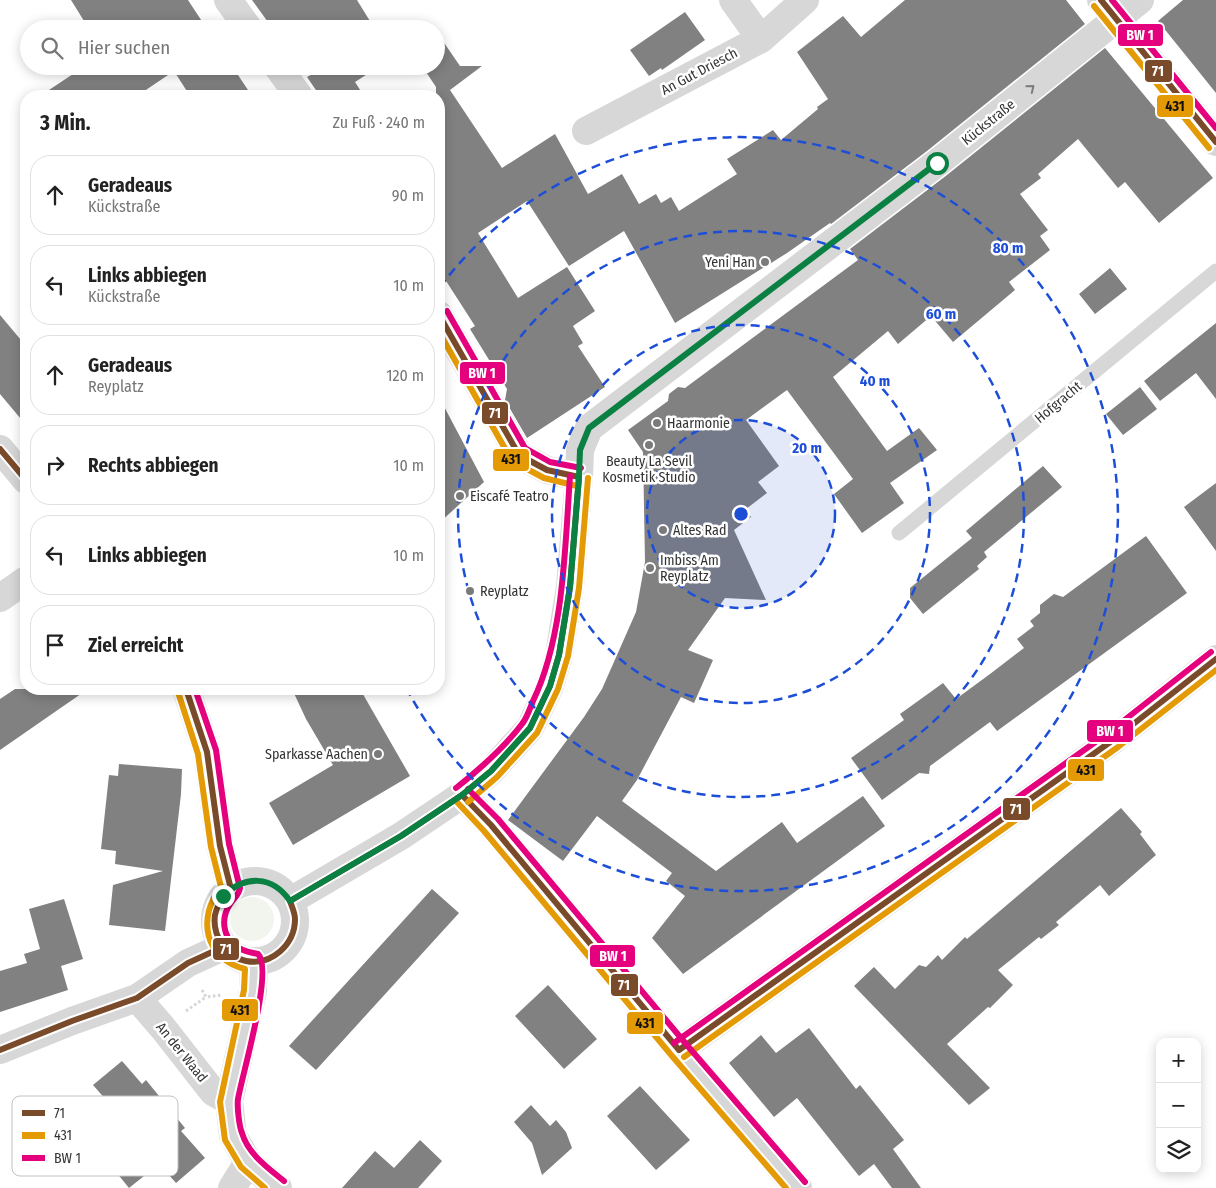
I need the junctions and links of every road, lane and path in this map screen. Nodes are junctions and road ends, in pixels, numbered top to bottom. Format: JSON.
{"nodes":[{"id":1,"x":228,"y":0,"type":"edge"},
{"id":2,"x":733,"y":0,"type":"edge"},
{"id":3,"x":805,"y":0,"type":"edge"},
{"id":4,"x":1140,"y":0,"type":"edge"},
{"id":5,"x":1108,"y":10,"type":"edge"},
{"id":6,"x":242,"y":20,"type":"edge"},
{"id":7,"x":761,"y":39,"type":"junction"},
{"id":8,"x":284,"y":75,"type":"edge"},
{"id":9,"x":295,"y":90,"type":"edge"},
{"id":10,"x":586,"y":131,"type":"dead end"},
{"id":11,"x":1216,"y":142,"type":"edge"},
{"id":12,"x":1216,"y":271,"type":"edge"},
{"id":13,"x":445,"y":326,"type":"edge"},
{"id":14,"x":0,"y":449,"type":"edge"},
{"id":15,"x":20,"y":473,"type":"edge"},
{"id":16,"x":579,"y":477,"type":"junction"},
{"id":17,"x":899,"y":533,"type":"dead end"},
{"id":18,"x":20,"y":584,"type":"edge"},
{"id":19,"x":0,"y":598,"type":"edge"},
{"id":20,"x":1216,"y":659,"type":"edge"},
{"id":21,"x":188,"y":695,"type":"edge"},
{"id":22,"x":462,"y":795,"type":"junction"},
{"id":23,"x":231,"y":889,"type":"junction"},
{"id":24,"x":290,"y":901,"type":"junction"},
{"id":25,"x":223,"y":947,"type":"junction"},
{"id":26,"x":254,"y":962,"type":"junction"},
{"id":27,"x":188,"y":963,"type":"junction"},
{"id":28,"x":253,"y":991,"type":"junction"},
{"id":29,"x":137,"y":998,"type":"junction"},
{"id":30,"x":0,"y":1050,"type":"edge"},
{"id":31,"x":679,"y":1050,"type":"junction"},
{"id":32,"x":229,"y":1102,"type":"junction"},
{"id":33,"x":248,"y":1162,"type":"junction"},
{"id":34,"x":232,"y":1188,"type":"edge"},
{"id":35,"x":278,"y":1188,"type":"edge"},
{"id":36,"x":798,"y":1188,"type":"edge"}],
"edges":[{"from":1,"to":6,"type":"street"},
{"from":2,"to":7,"type":"street"},
{"from":3,"to":7,"type":"street","name":"An Gut Driesch"},
{"from":4,"to":5,"type":"street","name":"Kückstraße"},
{"from":5,"to":11,"type":"street"},
{"from":16,"to":5,"type":"street","name":"Kückstraße","one_way":true},
{"from":7,"to":10,"type":"street","name":"An Gut Driesch"},
{"from":8,"to":9,"type":"street"},
{"from":12,"to":17,"type":"lane","name":"Hofgracht"},
{"from":13,"to":16,"type":"street"},
{"from":14,"to":15,"type":"street"},
{"from":16,"to":22,"type":"street"},
{"from":18,"to":19,"type":"street"},
{"from":20,"to":31,"type":"street"},
{"from":21,"to":23,"type":"street"},
{"from":22,"to":24,"type":"street"},
{"from":22,"to":31,"type":"street"},
{"from":23,"to":24,"type":"street"},
{"from":23,"to":25,"type":"street"},
{"from":24,"to":26,"type":"street"},
{"from":25,"to":26,"type":"street"},
{"from":25,"to":27,"type":"street"},
{"from":26,"to":28,"type":"street"},
{"from":27,"to":28,"type":"path"},
{"from":27,"to":29,"type":"street"},
{"from":28,"to":32,"type":"street"},
{"from":29,"to":30,"type":"street"},
{"from":29,"to":32,"type":"street","name":"An der Waad"},
{"from":31,"to":36,"type":"street"},
{"from":32,"to":33,"type":"street"},
{"from":33,"to":34,"type":"street"},
{"from":33,"to":35,"type":"street"}]}
